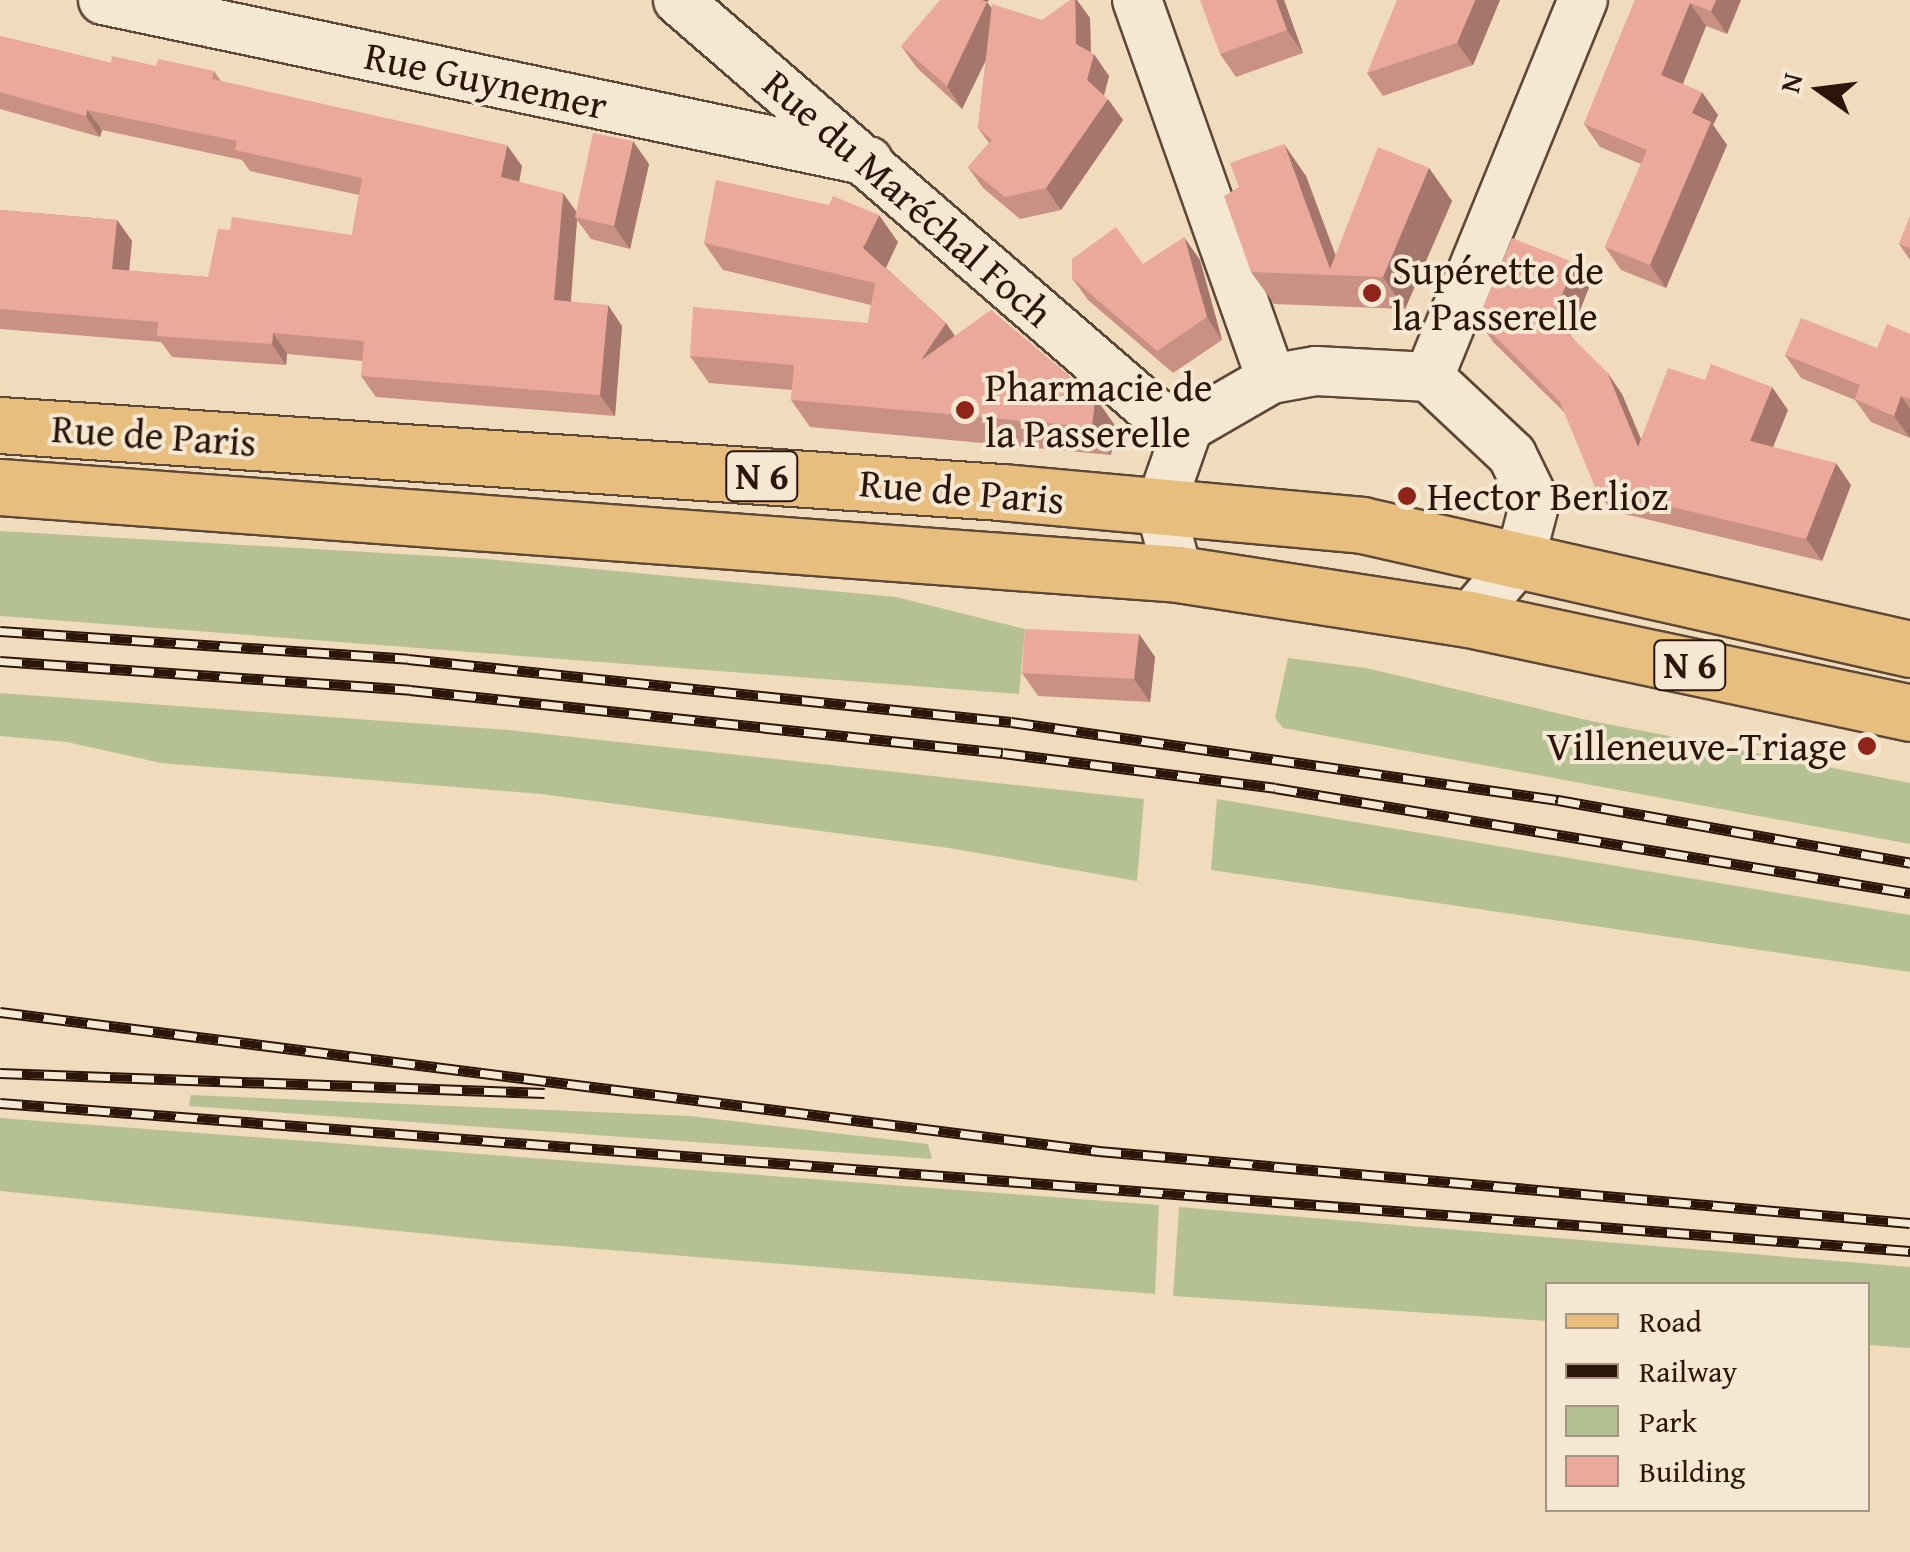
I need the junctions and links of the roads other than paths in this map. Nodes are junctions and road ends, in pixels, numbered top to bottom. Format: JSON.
{"nodes":[{"id":1,"x":103,"y":0,"type":"edge"},
{"id":2,"x":678,"y":0,"type":"edge"},
{"id":3,"x":1137,"y":0,"type":"edge"},
{"id":4,"x":1584,"y":0,"type":"edge"},
{"id":5,"x":868,"y":161,"type":"junction"},
{"id":6,"x":1429,"y":377,"type":"junction"},
{"id":7,"x":1271,"y":379,"type":"junction"},
{"id":8,"x":0,"y":425,"type":"edge"},
{"id":9,"x":1188,"y":427,"type":"junction"},
{"id":10,"x":0,"y":487,"type":"edge"},
{"id":11,"x":1160,"y":506,"type":"junction"},
{"id":12,"x":1520,"y":559,"type":"junction"},
{"id":13,"x":1178,"y":574,"type":"junction"},
{"id":14,"x":1469,"y":619,"type":"junction"},
{"id":15,"x":1906,"y":638,"type":"edge"},
{"id":16,"x":1910,"y":713,"type":"edge"}],
"edges":[{"from":1,"to":5,"type":"street","name":"Rue Guynemer"},
{"from":2,"to":5,"type":"street","name":"Rue du Maréchal Foch"},
{"from":3,"to":7,"type":"street"},
{"from":4,"to":6,"type":"street"},
{"from":5,"to":9,"type":"street","name":"Rue du Maréchal Foch"},
{"from":6,"to":7,"type":"street"},
{"from":6,"to":12,"type":"street"},
{"from":7,"to":9,"type":"street"},
{"from":8,"to":11,"type":"main road","name":"Rue de Paris","number":"N 6"},
{"from":9,"to":11,"type":"street"},
{"from":10,"to":13,"type":"main road","name":"Rue de Paris","number":"N 6"},
{"from":11,"to":12,"type":"main road","name":"Rue de Paris","number":"N 6"},
{"from":11,"to":13,"type":"street"},
{"from":12,"to":14,"type":"street"},
{"from":12,"to":15,"type":"main road","name":"Rue de Paris","number":"N 6"},
{"from":13,"to":14,"type":"main road","name":"Rue de Paris","number":"N 6"},
{"from":14,"to":16,"type":"main road","name":"Rue de Paris","number":"N 6"}]}
